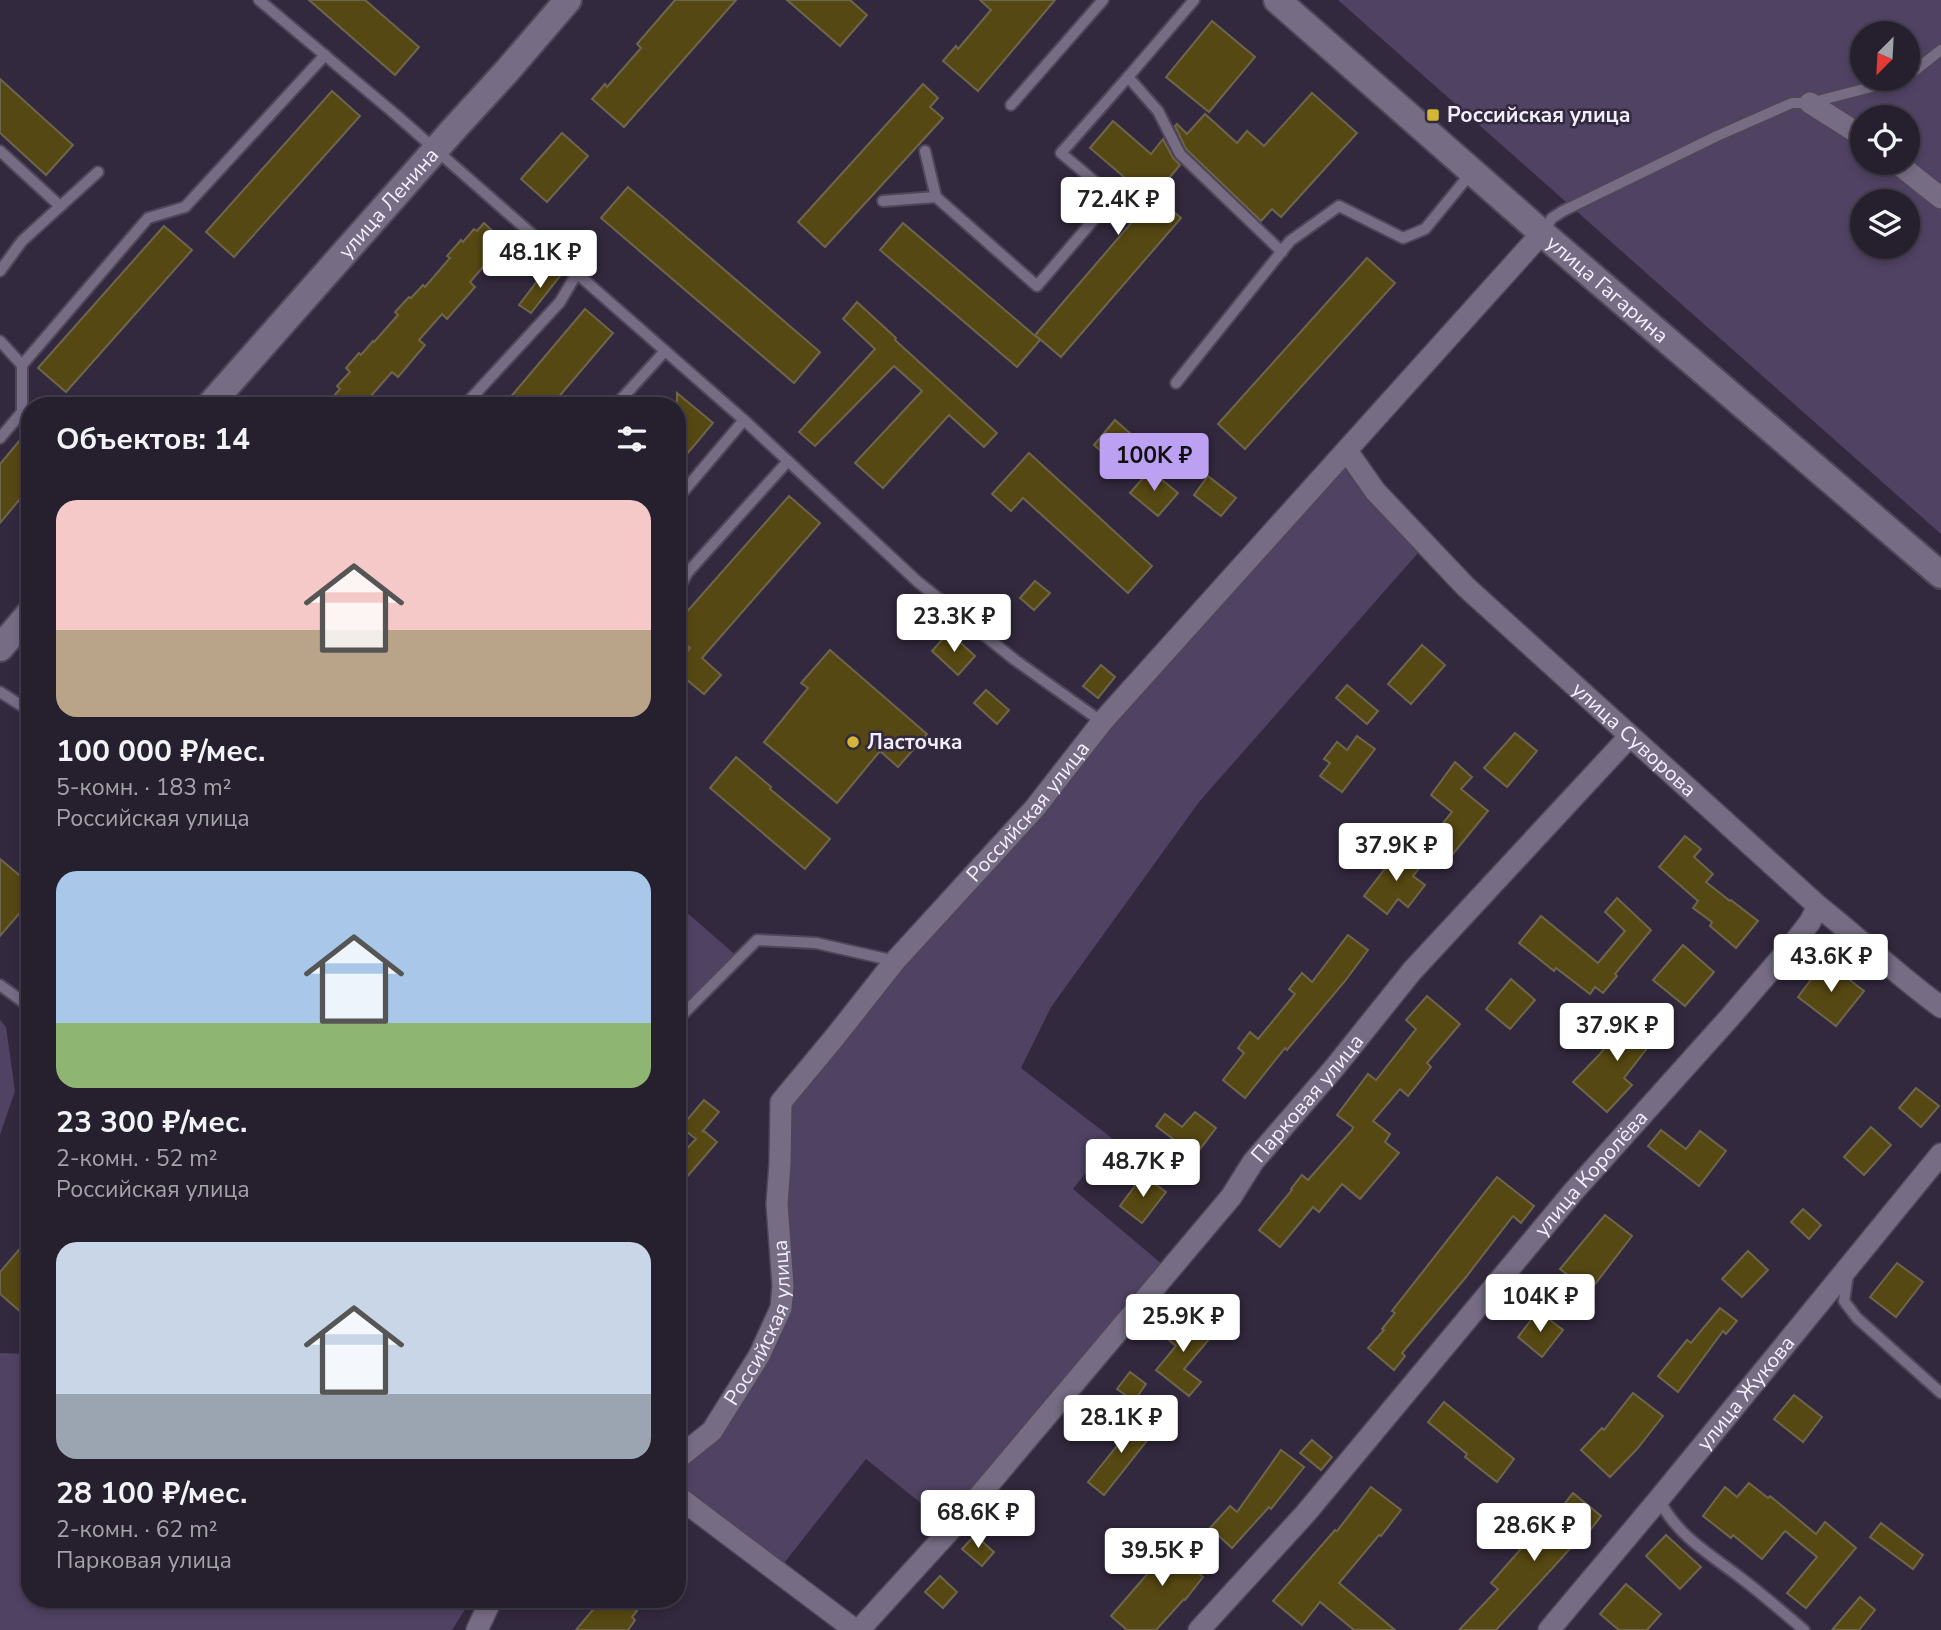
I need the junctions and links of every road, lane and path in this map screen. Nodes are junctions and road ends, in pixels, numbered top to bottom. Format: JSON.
{"nodes":[{"id":1,"x":259,"y":0,"type":"edge"},
{"id":2,"x":568,"y":0,"type":"edge"},
{"id":3,"x":1102,"y":0,"type":"edge"},
{"id":4,"x":1194,"y":0,"type":"edge"},
{"id":5,"x":1277,"y":0,"type":"edge"},
{"id":6,"x":1941,"y":50,"type":"edge"},
{"id":7,"x":324,"y":55,"type":"junction"},
{"id":8,"x":1920,"y":67,"type":"edge"},
{"id":9,"x":1128,"y":77,"type":"junction"},
{"id":10,"x":1856,"y":91,"type":"edge"},
{"id":11,"x":1810,"y":103,"type":"junction"},
{"id":12,"x":1011,"y":105,"type":"dead end"},
{"id":13,"x":1850,"y":128,"type":"edge"},
{"id":14,"x":435,"y":150,"type":"junction"},
{"id":15,"x":0,"y":151,"type":"edge"},
{"id":16,"x":925,"y":151,"type":"dead end"},
{"id":17,"x":98,"y":172,"type":"dead end"},
{"id":18,"x":1472,"y":172,"type":"junction"},
{"id":19,"x":1912,"y":175,"type":"edge"},
{"id":20,"x":936,"y":197,"type":"junction"},
{"id":21,"x":1941,"y":198,"type":"edge"},
{"id":22,"x":883,"y":201,"type":"dead end"},
{"id":23,"x":60,"y":206,"type":"junction"},
{"id":24,"x":1542,"y":233,"type":"junction"},
{"id":25,"x":1282,"y":252,"type":"junction"},
{"id":26,"x":1,"y":268,"type":"edge"},
{"id":27,"x":577,"y":273,"type":"junction"},
{"id":28,"x":0,"y":341,"type":"edge"},
{"id":29,"x":665,"y":351,"type":"junction"},
{"id":30,"x":22,"y":365,"type":"junction"},
{"id":31,"x":1176,"y":383,"type":"dead end"},
{"id":32,"x":22,"y":397,"type":"edge"},
{"id":33,"x":217,"y":397,"type":"edge"},
{"id":34,"x":472,"y":397,"type":"edge"},
{"id":35,"x":623,"y":397,"type":"edge"},
{"id":36,"x":21,"y":413,"type":"edge"},
{"id":37,"x":744,"y":420,"type":"junction"},
{"id":38,"x":0,"y":438,"type":"edge"},
{"id":39,"x":1347,"y":451,"type":"junction"},
{"id":40,"x":788,"y":461,"type":"junction"},
{"id":41,"x":686,"y":488,"type":"edge"},
{"id":42,"x":686,"y":569,"type":"edge"},
{"id":43,"x":1941,"y":575,"type":"edge"},
{"id":44,"x":21,"y":624,"type":"edge"},
{"id":45,"x":0,"y":648,"type":"edge"},
{"id":46,"x":0,"y":692,"type":"edge"},
{"id":47,"x":21,"y":705,"type":"edge"},
{"id":48,"x":1102,"y":722,"type":"junction"},
{"id":49,"x":1630,"y":736,"type":"junction"},
{"id":50,"x":1818,"y":906,"type":"junction"},
{"id":51,"x":895,"y":961,"type":"junction"},
{"id":52,"x":0,"y":985,"type":"edge"},
{"id":53,"x":21,"y":1000,"type":"edge"},
{"id":54,"x":1941,"y":1007,"type":"edge"},
{"id":55,"x":686,"y":1011,"type":"edge"},
{"id":56,"x":1941,"y":1154,"type":"edge"},
{"id":57,"x":1849,"y":1268,"type":"junction"},
{"id":58,"x":1941,"y":1393,"type":"edge"},
{"id":59,"x":686,"y":1452,"type":"edge"},
{"id":60,"x":1659,"y":1499,"type":"junction"},
{"id":61,"x":686,"y":1503,"type":"edge"},
{"id":62,"x":487,"y":1608,"type":"edge"},
{"id":63,"x":477,"y":1630,"type":"edge"},
{"id":64,"x":857,"y":1630,"type":"edge"},
{"id":65,"x":1199,"y":1630,"type":"edge"},
{"id":66,"x":1549,"y":1630,"type":"edge"},
{"id":67,"x":1804,"y":1630,"type":"edge"}],
"edges":[{"from":1,"to":7,"type":"lane"},
{"from":2,"to":14,"type":"street","name":"улица Ленина"},
{"from":3,"to":12,"type":"lane"},
{"from":4,"to":9,"type":"lane"},
{"from":5,"to":18,"type":"street","name":"улица Гагарина"},
{"from":6,"to":8,"type":"lane"},
{"from":7,"to":14,"type":"lane"},
{"from":7,"to":30,"type":"lane"},
{"from":9,"to":20,"type":"lane"},
{"from":9,"to":25,"type":"lane"},
{"from":10,"to":11,"type":"lane"},
{"from":11,"to":13,"type":"street"},
{"from":11,"to":24,"type":"lane"},
{"from":14,"to":27,"type":"lane"},
{"from":14,"to":33,"type":"street","name":"улица Ленина"},
{"from":15,"to":23,"type":"lane"},
{"from":16,"to":20,"type":"lane"},
{"from":17,"to":23,"type":"lane"},
{"from":18,"to":24,"type":"street","name":"улица Гагарина"},
{"from":18,"to":25,"type":"lane"},
{"from":19,"to":21,"type":"street"},
{"from":20,"to":22,"type":"lane"},
{"from":23,"to":26,"type":"lane"},
{"from":24,"to":39,"type":"street","name":"Российская улица"},
{"from":24,"to":43,"type":"street","name":"улица Гагарина"},
{"from":25,"to":31,"type":"lane"},
{"from":27,"to":29,"type":"lane"},
{"from":27,"to":34,"type":"lane"},
{"from":28,"to":30,"type":"lane"},
{"from":29,"to":35,"type":"lane"},
{"from":29,"to":37,"type":"lane"},
{"from":30,"to":32,"type":"lane"},
{"from":36,"to":38,"type":"lane"},
{"from":37,"to":40,"type":"lane"},
{"from":37,"to":41,"type":"lane"},
{"from":39,"to":48,"type":"street","name":"Российская улица"},
{"from":39,"to":49,"type":"street","name":"улица Суворова"},
{"from":40,"to":42,"type":"lane"},
{"from":40,"to":48,"type":"lane"},
{"from":44,"to":45,"type":"street"},
{"from":46,"to":47,"type":"lane"},
{"from":48,"to":51,"type":"street","name":"Российская улица"},
{"from":49,"to":50,"type":"street","name":"улица Суворова"},
{"from":49,"to":64,"type":"street","name":"Парковая улица"},
{"from":50,"to":54,"type":"street","name":"улица Суворова"},
{"from":50,"to":65,"type":"street","name":"улица Королёва"},
{"from":51,"to":55,"type":"lane"},
{"from":51,"to":59,"type":"street","name":"Российская улица"},
{"from":52,"to":53,"type":"lane"},
{"from":56,"to":57,"type":"street","name":"улица Жукова"},
{"from":57,"to":58,"type":"lane"},
{"from":57,"to":60,"type":"street","name":"улица Жукова"},
{"from":60,"to":66,"type":"street","name":"улица Жукова"},
{"from":60,"to":67,"type":"lane"},
{"from":61,"to":64,"type":"street"},
{"from":62,"to":63,"type":"street"}]}
